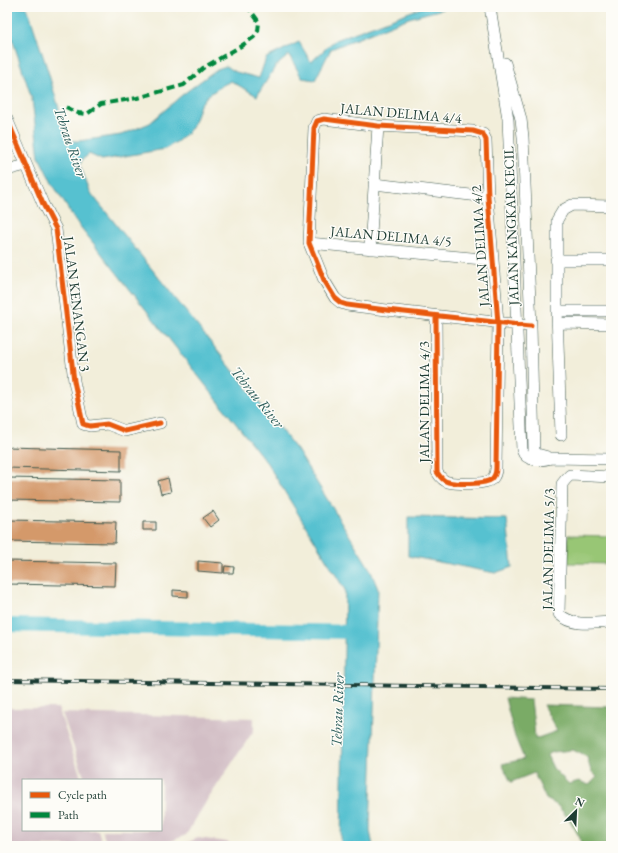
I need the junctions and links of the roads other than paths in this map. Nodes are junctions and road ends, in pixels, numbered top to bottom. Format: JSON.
{"nodes":[{"id":1,"x":490,"y":7,"type":"edge"},
{"id":2,"x":496,"y":34,"type":"junction"},
{"id":3,"x":7,"y":119,"type":"edge"},
{"id":4,"x":378,"y":126,"type":"junction"},
{"id":5,"x":483,"y":134,"type":"joint"},
{"id":6,"x":26,"y":164,"type":"junction"},
{"id":7,"x":7,"y":170,"type":"edge"},
{"id":8,"x":374,"y":184,"type":"junction"},
{"id":9,"x":488,"y":197,"type":"junction"},
{"id":10,"x":611,"y":206,"type":"edge"},
{"id":11,"x":309,"y":243,"type":"junction"},
{"id":12,"x":370,"y":249,"type":"junction"},
{"id":13,"x":493,"y":260,"type":"junction"},
{"id":14,"x":556,"y":260,"type":"junction"},
{"id":15,"x":611,"y":260,"type":"edge"},
{"id":16,"x":557,"y":311,"type":"junction"},
{"id":17,"x":611,"y":311,"type":"edge"},
{"id":18,"x":436,"y":316,"type":"junction"},
{"id":19,"x":498,"y":323,"type":"junction"},
{"id":20,"x":557,"y":324,"type":"junction"},
{"id":21,"x":611,"y":324,"type":"edge"},
{"id":22,"x":517,"y":325,"type":"junction"},
{"id":23,"x":530,"y":326,"type":"junction"},
{"id":24,"x":160,"y":423,"type":"dead end"},
{"id":25,"x":561,"y":435,"type":"dead end"},
{"id":26,"x":552,"y":458,"type":"junction"},
{"id":27,"x":611,"y":459,"type":"edge"},
{"id":28,"x":494,"y":477,"type":"joint"},
{"id":29,"x":611,"y":477,"type":"edge"},
{"id":30,"x":611,"y":622,"type":"edge"}],
"edges":[{"from":1,"to":2,"type":"street","name":"JALAN KANGKAR KECIL"},
{"from":2,"to":22,"type":"street","name":"JALAN KANGKAR KECIL"},
{"from":2,"to":23,"type":"street","name":"JALAN KANGKAR KECIL"},
{"from":3,"to":6,"type":"street","name":"JALAN KENANGAN 3"},
{"from":4,"to":5,"type":"street","name":"JALAN DELIMA 4/4"},
{"from":4,"to":8,"type":"street"},
{"from":4,"to":11,"type":"street","name":"JALAN DELIMA 4/4"},
{"from":5,"to":9,"type":"street","name":"JALAN DELIMA 4/2"},
{"from":6,"to":7,"type":"street"},
{"from":6,"to":24,"type":"street","name":"JALAN KENANGAN 3"},
{"from":8,"to":9,"type":"street"},
{"from":8,"to":12,"type":"street"},
{"from":9,"to":13,"type":"street","name":"JALAN DELIMA 4/2"},
{"from":10,"to":14,"type":"street"},
{"from":11,"to":12,"type":"street","name":"JALAN DELIMA 4/5"},
{"from":11,"to":18,"type":"street"},
{"from":12,"to":13,"type":"street","name":"JALAN DELIMA 4/5"},
{"from":13,"to":19,"type":"street","name":"JALAN DELIMA 4/2"},
{"from":14,"to":15,"type":"street"},
{"from":14,"to":16,"type":"street"},
{"from":16,"to":17,"type":"street"},
{"from":16,"to":20,"type":"street"},
{"from":18,"to":19,"type":"street"},
{"from":18,"to":28,"type":"street","name":"JALAN DELIMA 4/3"},
{"from":19,"to":22,"type":"street"},
{"from":19,"to":28,"type":"street","name":"JALAN DELIMA 4/2"},
{"from":20,"to":21,"type":"street"},
{"from":20,"to":25,"type":"street"},
{"from":22,"to":23,"type":"street"},
{"from":22,"to":26,"type":"street","name":"JALAN KANGKAR KECIL"},
{"from":23,"to":26,"type":"street","name":"JALAN KANGKAR KECIL"},
{"from":26,"to":27,"type":"street"},
{"from":29,"to":30,"type":"street","name":"JALAN DELIMA 5/3"}]}
